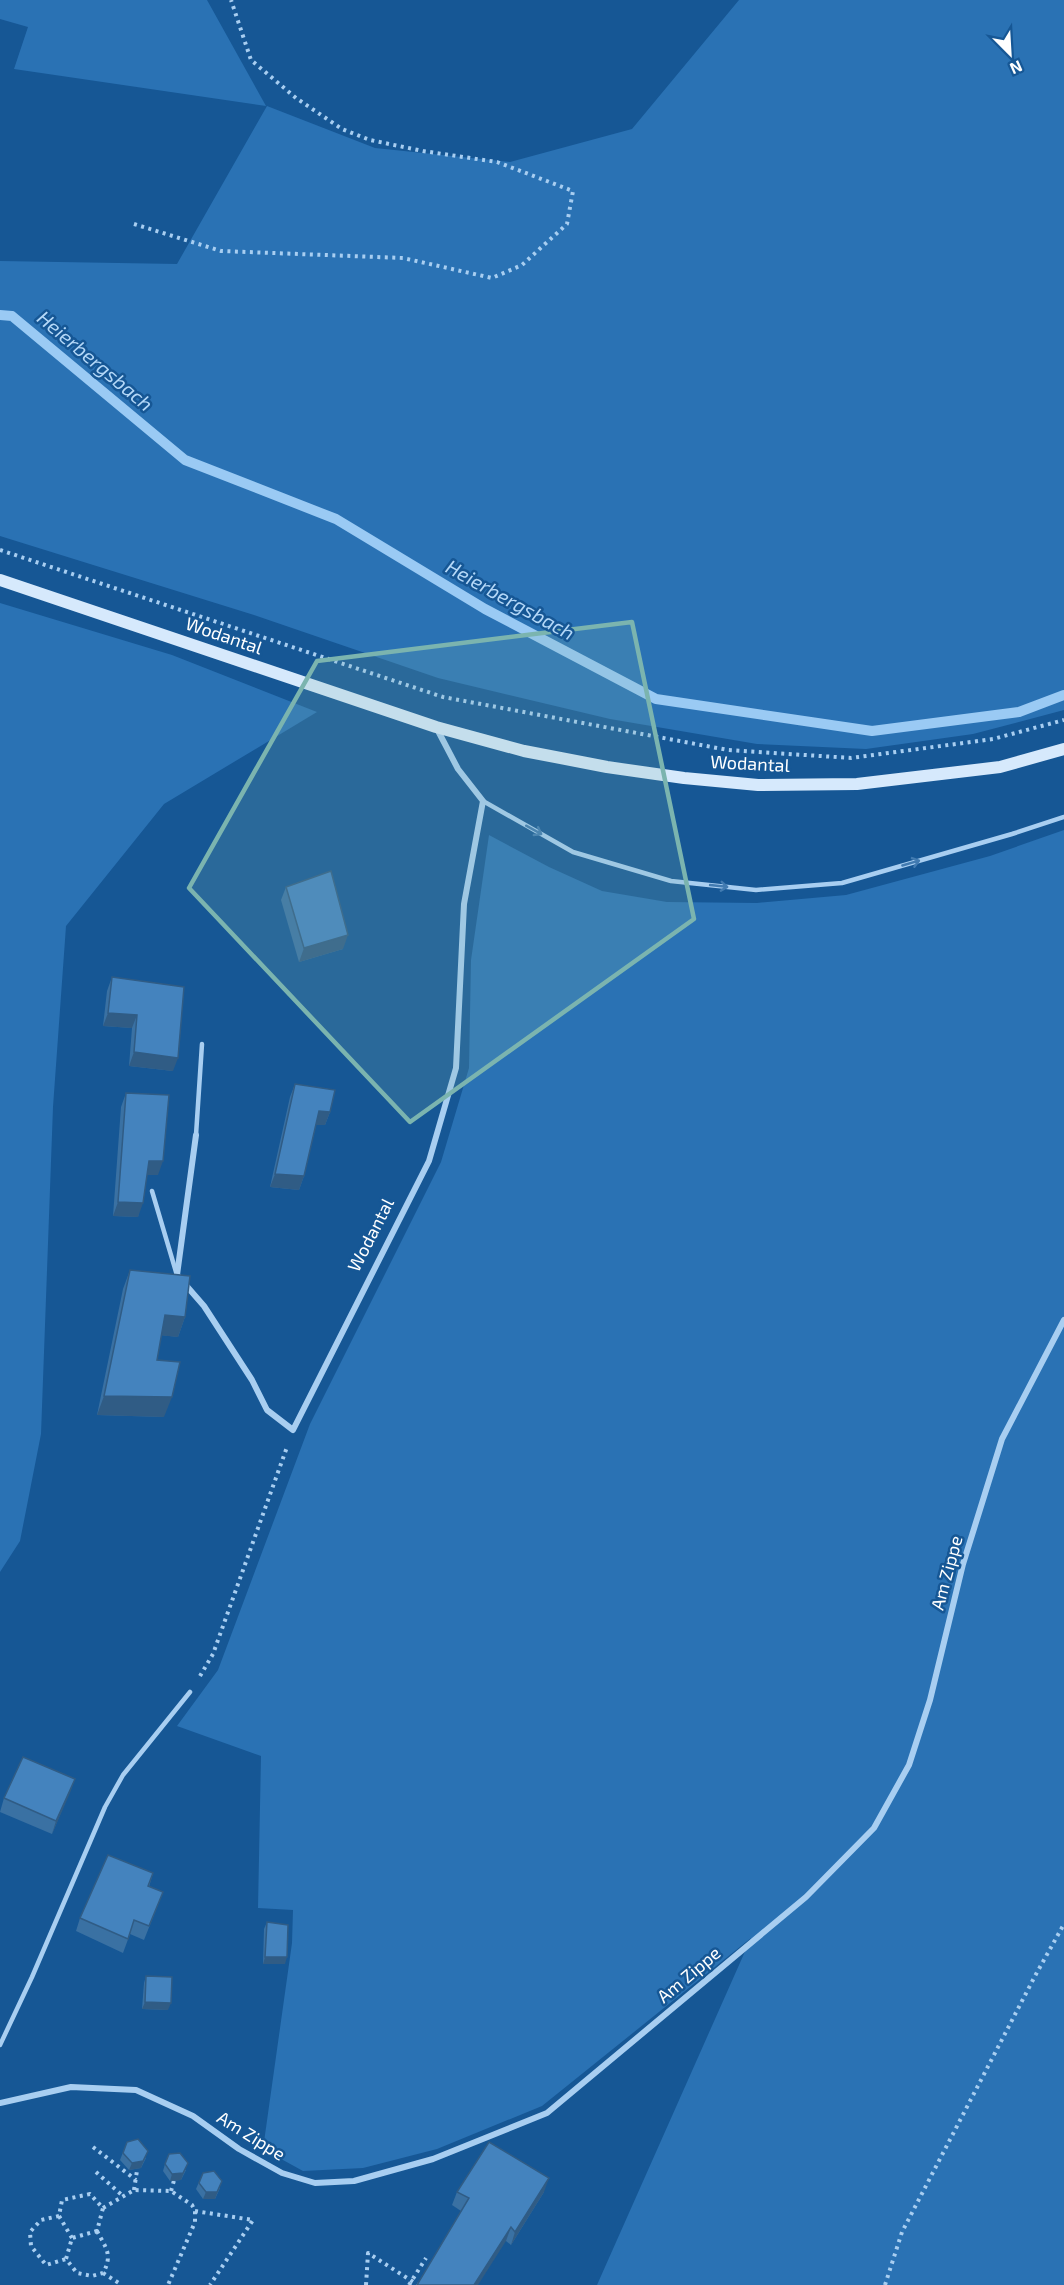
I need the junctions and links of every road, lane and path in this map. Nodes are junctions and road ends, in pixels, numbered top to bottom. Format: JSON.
{"nodes":[{"id":1,"x":231,"y":0,"type":"edge"},
{"id":2,"x":134,"y":224,"type":"dead end"},
{"id":3,"x":0,"y":550,"type":"edge"},
{"id":4,"x":0,"y":580,"type":"edge"},
{"id":5,"x":1064,"y":720,"type":"edge"},
{"id":6,"x":436,"y":727,"type":"junction"},
{"id":7,"x":1064,"y":749,"type":"edge"},
{"id":8,"x":483,"y":801,"type":"junction"},
{"id":9,"x":1064,"y":817,"type":"edge"},
{"id":10,"x":202,"y":1044,"type":"dead end"},
{"id":11,"x":196,"y":1135,"type":"joint"},
{"id":12,"x":152,"y":1191,"type":"dead end"},
{"id":13,"x":177,"y":1275,"type":"junction"},
{"id":14,"x":1064,"y":1320,"type":"edge"},
{"id":15,"x":293,"y":1430,"type":"junction"},
{"id":16,"x":190,"y":1692,"type":"joint"},
{"id":17,"x":1064,"y":1924,"type":"edge"},
{"id":18,"x":0,"y":2045,"type":"edge"},
{"id":19,"x":0,"y":2103,"type":"edge"},
{"id":20,"x":93,"y":2147,"type":"dead end"},
{"id":21,"x":139,"y":2162,"type":"edge"},
{"id":22,"x":177,"y":2171,"type":"edge"},
{"id":23,"x":96,"y":2172,"type":"dead end"},
{"id":24,"x":136,"y":2180,"type":"junction"},
{"id":25,"x":134,"y":2190,"type":"junction"},
{"id":26,"x":171,"y":2191,"type":"junction"},
{"id":27,"x":123,"y":2196,"type":"junction"},
{"id":28,"x":103,"y":2208,"type":"junction"},
{"id":29,"x":195,"y":2211,"type":"junction"},
{"id":30,"x":59,"y":2216,"type":"junction"},
{"id":31,"x":97,"y":2231,"type":"junction"},
{"id":32,"x":72,"y":2238,"type":"junction"},
{"id":33,"x":426,"y":2258,"type":"dead end"},
{"id":34,"x":66,"y":2259,"type":"junction"},
{"id":35,"x":103,"y":2273,"type":"junction"},
{"id":36,"x":410,"y":2283,"type":"edge"},
{"id":37,"x":118,"y":2284,"type":"edge"},
{"id":38,"x":168,"y":2285,"type":"edge"},
{"id":39,"x":210,"y":2285,"type":"edge"},
{"id":40,"x":366,"y":2285,"type":"edge"},
{"id":41,"x":418,"y":2285,"type":"edge"},
{"id":42,"x":885,"y":2285,"type":"edge"}],
"edges":[{"from":1,"to":2,"type":"path"},
{"from":3,"to":5,"type":"path"},
{"from":4,"to":6,"type":"main road","name":"Wodantal"},
{"from":6,"to":7,"type":"main road","name":"Wodantal"},
{"from":6,"to":8,"type":"street"},
{"from":8,"to":9,"type":"lane","one_way":true},
{"from":8,"to":15,"type":"street","name":"Wodantal"},
{"from":10,"to":11,"type":"lane"},
{"from":11,"to":13,"type":"street"},
{"from":12,"to":13,"type":"lane"},
{"from":13,"to":15,"type":"street"},
{"from":14,"to":19,"type":"street","name":"Am Zippe"},
{"from":15,"to":16,"type":"path"},
{"from":16,"to":18,"type":"lane"},
{"from":17,"to":42,"type":"path"},
{"from":20,"to":24,"type":"path"},
{"from":21,"to":24,"type":"path"},
{"from":22,"to":26,"type":"path"},
{"from":23,"to":27,"type":"path"},
{"from":24,"to":25,"type":"path"},
{"from":25,"to":26,"type":"path"},
{"from":25,"to":27,"type":"path"},
{"from":26,"to":29,"type":"path"},
{"from":27,"to":28,"type":"path"},
{"from":28,"to":30,"type":"path"},
{"from":28,"to":31,"type":"path"},
{"from":29,"to":38,"type":"path"},
{"from":29,"to":39,"type":"path"},
{"from":30,"to":32,"type":"path"},
{"from":30,"to":34,"type":"path"},
{"from":31,"to":32,"type":"path"},
{"from":31,"to":35,"type":"path"},
{"from":32,"to":34,"type":"path"},
{"from":33,"to":36,"type":"path"},
{"from":34,"to":35,"type":"path"},
{"from":35,"to":37,"type":"path"},
{"from":36,"to":40,"type":"path"},
{"from":36,"to":41,"type":"path"}]}
